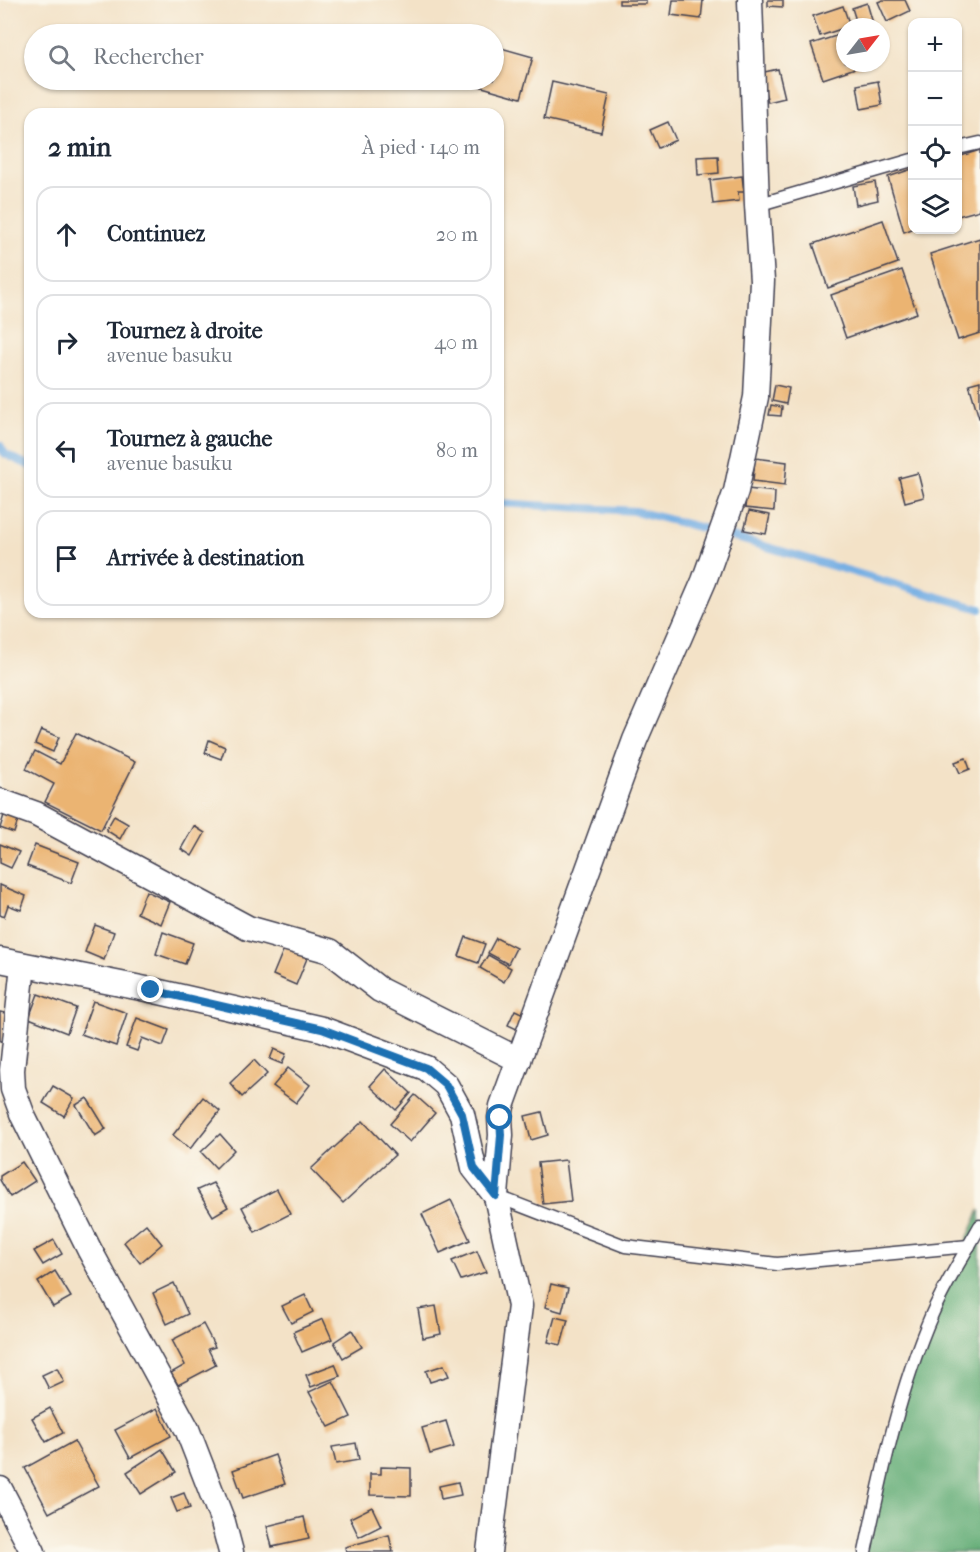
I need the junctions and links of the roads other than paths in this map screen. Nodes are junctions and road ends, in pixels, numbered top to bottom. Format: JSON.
{"nodes":[{"id":1,"x":750,"y":0,"type":"edge"},
{"id":2,"x":980,"y":143,"type":"edge"},
{"id":3,"x":962,"y":146,"type":"edge"},
{"id":4,"x":908,"y":161,"type":"edge"},
{"id":5,"x":757,"y":205,"type":"junction"},
{"id":6,"x":0,"y":801,"type":"edge"},
{"id":7,"x":11,"y":962,"type":"edge"},
{"id":8,"x":519,"y":1060,"type":"junction"},
{"id":9,"x":496,"y":1196,"type":"junction"},
{"id":10,"x":980,"y":1226,"type":"edge"},
{"id":11,"x":969,"y":1246,"type":"junction"},
{"id":12,"x":0,"y":1489,"type":"edge"},
{"id":13,"x":33,"y":1552,"type":"edge"},
{"id":14,"x":231,"y":1552,"type":"edge"},
{"id":15,"x":489,"y":1552,"type":"edge"},
{"id":16,"x":865,"y":1552,"type":"edge"}],
"edges":[{"from":1,"to":5,"type":"street"},
{"from":2,"to":3,"type":"lane"},
{"from":4,"to":5,"type":"lane"},
{"from":5,"to":8,"type":"street"},
{"from":6,"to":8,"type":"street"},
{"from":7,"to":9,"type":"street"},
{"from":7,"to":14,"type":"street"},
{"from":8,"to":9,"type":"street"},
{"from":9,"to":11,"type":"lane"},
{"from":9,"to":15,"type":"street"},
{"from":10,"to":11,"type":"lane"},
{"from":11,"to":16,"type":"lane"},
{"from":12,"to":13,"type":"street"}]}
